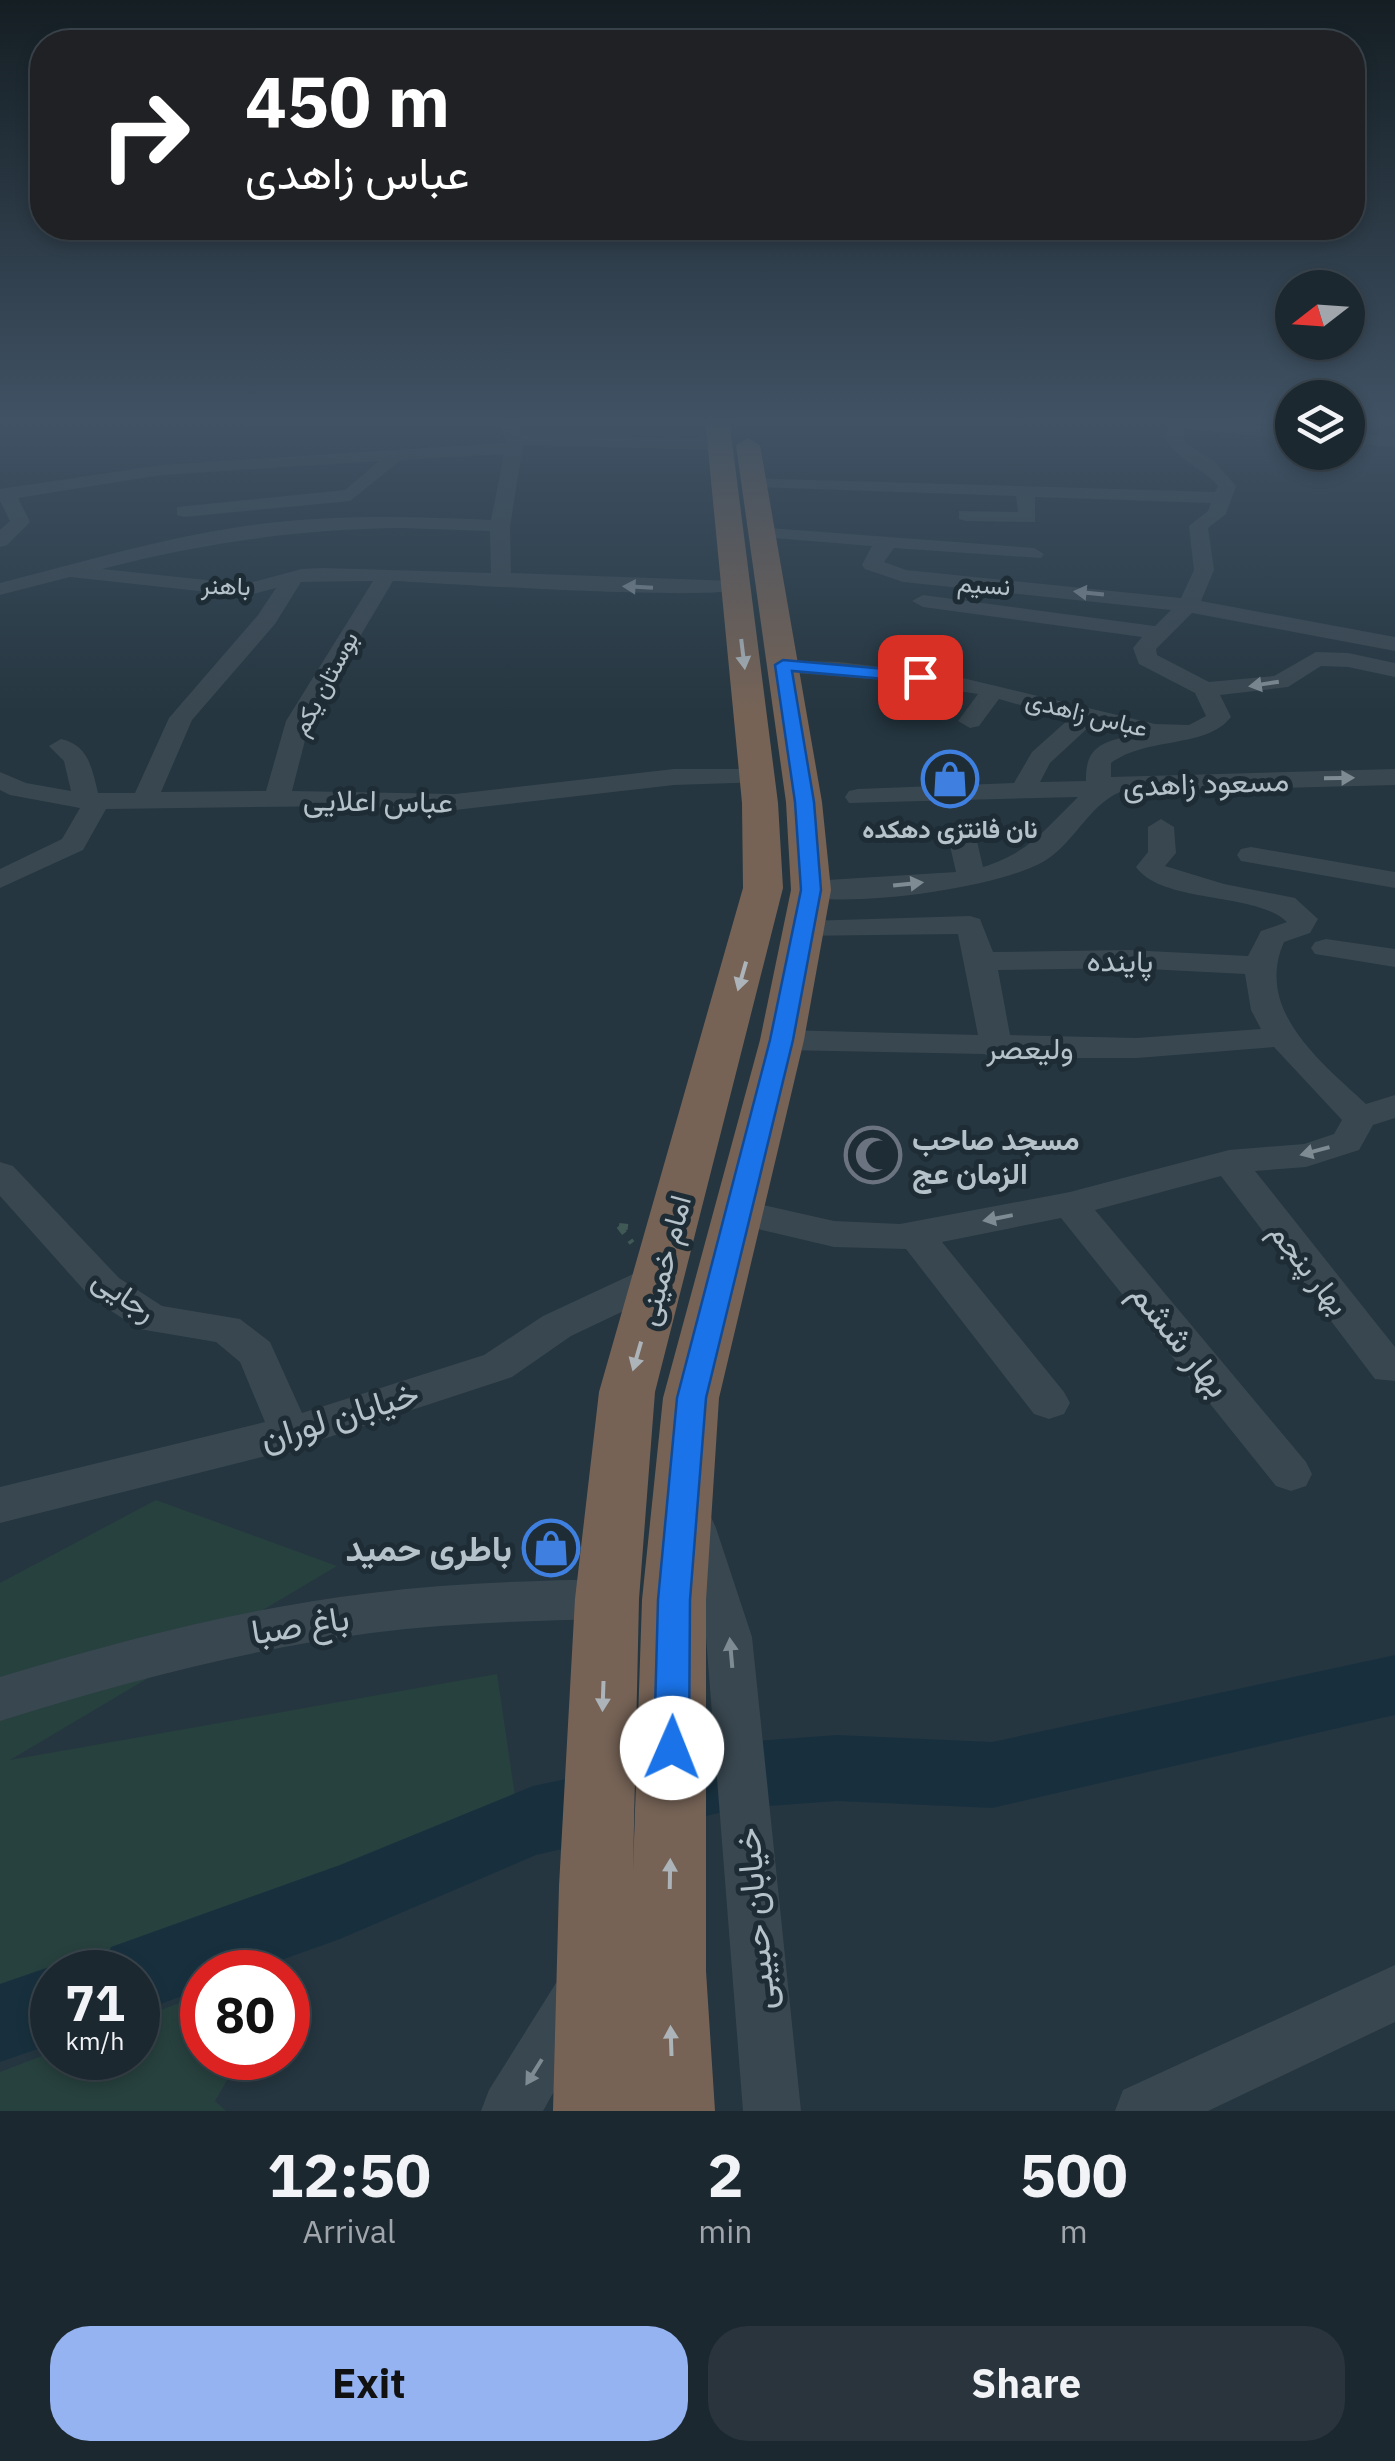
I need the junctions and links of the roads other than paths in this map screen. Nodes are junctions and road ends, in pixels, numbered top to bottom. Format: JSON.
{"nodes":[{"id":1,"x":17,"y":517,"type":"edge"},
{"id":2,"x":502,"y":517,"type":"edge"},
{"id":3,"x":743,"y":517,"type":"edge"},
{"id":4,"x":748,"y":517,"type":"edge"},
{"id":5,"x":997,"y":517,"type":"edge"},
{"id":6,"x":1028,"y":517,"type":"edge"},
{"id":7,"x":1212,"y":517,"type":"edge"},
{"id":8,"x":500,"y":526,"type":"junction"},
{"id":9,"x":746,"y":531,"type":"junction"},
{"id":10,"x":0,"y":541,"type":"edge"},
{"id":11,"x":877,"y":541,"type":"junction"},
{"id":12,"x":1034,"y":554,"type":"dead end"},
{"id":13,"x":75,"y":572,"type":"junction"},
{"id":14,"x":387,"y":574,"type":"junction"},
{"id":15,"x":501,"y":577,"type":"junction"},
{"id":16,"x":292,"y":579,"type":"junction"},
{"id":17,"x":736,"y":587,"type":"junction"},
{"id":18,"x":0,"y":589,"type":"edge"},
{"id":19,"x":245,"y":590,"type":"junction"},
{"id":20,"x":923,"y":601,"type":"dead end"},
{"id":21,"x":1186,"y":605,"type":"junction"},
{"id":22,"x":214,"y":606,"type":"dead end"},
{"id":23,"x":1159,"y":633,"type":"junction"},
{"id":24,"x":1395,"y":644,"type":"edge"},
{"id":25,"x":783,"y":665,"type":"junction"},
{"id":26,"x":1395,"y":670,"type":"edge"},
{"id":27,"x":1205,"y":689,"type":"junction"},
{"id":28,"x":992,"y":690,"type":"junction"},
{"id":29,"x":1088,"y":715,"type":"junction"},
{"id":30,"x":970,"y":721,"type":"dead end"},
{"id":31,"x":1182,"y":733,"type":"junction"},
{"id":32,"x":61,"y":746,"type":"dead end"},
{"id":33,"x":1395,"y":777,"type":"edge"},
{"id":34,"x":758,"y":778,"type":"junction"},
{"id":35,"x":0,"y":780,"type":"edge"},
{"id":36,"x":1099,"y":788,"type":"junction"},
{"id":37,"x":1025,"y":791,"type":"junction"},
{"id":38,"x":858,"y":797,"type":"dead end"},
{"id":39,"x":277,"y":799,"type":"junction"},
{"id":40,"x":92,"y":801,"type":"junction"},
{"id":41,"x":144,"y":801,"type":"junction"},
{"id":42,"x":1160,"y":826,"type":"dead end"},
{"id":43,"x":962,"y":837,"type":"dead end"},
{"id":44,"x":1251,"y":856,"type":"dead end"},
{"id":45,"x":4,"y":874,"type":"edge"},
{"id":46,"x":971,"y":876,"type":"junction"},
{"id":47,"x":1390,"y":880,"type":"edge"},
{"id":48,"x":1395,"y":908,"type":"edge"},
{"id":49,"x":808,"y":910,"type":"junction"},
{"id":50,"x":1326,"y":948,"type":"dead end"},
{"id":51,"x":1395,"y":958,"type":"edge"},
{"id":52,"x":981,"y":961,"type":"junction"},
{"id":53,"x":1260,"y":966,"type":"junction"},
{"id":54,"x":1279,"y":1037,"type":"junction"},
{"id":55,"x":782,"y":1040,"type":"junction"},
{"id":56,"x":996,"y":1048,"type":"junction"},
{"id":57,"x":1395,"y":1106,"type":"edge"},
{"id":58,"x":1360,"y":1118,"type":"junction"},
{"id":59,"x":1228,"y":1162,"type":"junction"},
{"id":60,"x":0,"y":1174,"type":"edge"},
{"id":61,"x":1070,"y":1204,"type":"junction"},
{"id":62,"x":738,"y":1212,"type":"junction"},
{"id":63,"x":915,"y":1234,"type":"junction"},
{"id":64,"x":647,"y":1263,"type":"junction"},
{"id":65,"x":1395,"y":1366,"type":"edge"},
{"id":66,"x":1048,"y":1402,"type":"dead end"},
{"id":67,"x":290,"y":1433,"type":"junction"},
{"id":68,"x":1291,"y":1474,"type":"dead end"},
{"id":69,"x":683,"y":1495,"type":"junction"},
{"id":70,"x":0,"y":1506,"type":"edge"},
{"id":71,"x":641,"y":1599,"type":"junction"},
{"id":72,"x":0,"y":1699,"type":"edge"},
{"id":73,"x":631,"y":1972,"type":"junction"},
{"id":74,"x":1395,"y":1993,"type":"edge"},
{"id":75,"x":510,"y":2111,"type":"edge"},
{"id":76,"x":594,"y":2111,"type":"edge"},
{"id":77,"x":674,"y":2111,"type":"edge"},
{"id":78,"x":772,"y":2111,"type":"edge"},
{"id":79,"x":1144,"y":2111,"type":"edge"}],
"edges":[{"from":1,"to":10,"type":"street"},
{"from":2,"to":8,"type":"street"},
{"from":3,"to":9,"type":"highway","name":"امام خمینی"},
{"from":4,"to":9,"type":"highway","name":"امام خمینی"},
{"from":5,"to":6,"type":"street"},
{"from":7,"to":21,"type":"street"},
{"from":8,"to":13,"type":"street"},
{"from":8,"to":15,"type":"street"},
{"from":9,"to":11,"type":"street"},
{"from":9,"to":17,"type":"highway","name":"امام خمینی"},
{"from":9,"to":25,"type":"highway","name":"امام خمینی"},
{"from":11,"to":12,"type":"street"},
{"from":21,"to":11,"type":"street","name":"نسیم","one_way":true},
{"from":13,"to":18,"type":"street"},
{"from":13,"to":19,"type":"street","name":"باهنر"},
{"from":14,"to":15,"type":"street","name":"باهنر"},
{"from":14,"to":16,"type":"street","name":"باهنر"},
{"from":14,"to":39,"type":"street","name":"بوستان یکم"},
{"from":17,"to":15,"type":"street","name":"باهنر","one_way":true},
{"from":16,"to":19,"type":"street","name":"باهنر"},
{"from":16,"to":41,"type":"street"},
{"from":17,"to":34,"type":"highway","name":"امام خمینی","one_way":true},
{"from":19,"to":22,"type":"street"},
{"from":20,"to":23,"type":"street"},
{"from":21,"to":23,"type":"street"},
{"from":21,"to":24,"type":"street"},
{"from":23,"to":27,"type":"street"},
{"from":25,"to":28,"type":"street","name":"عباس زاهدی"},
{"from":25,"to":49,"type":"highway","name":"امام خمینی"},
{"from":26,"to":27,"type":"street","one_way":true},
{"from":27,"to":31,"type":"street","name":"عباس زاهدی"},
{"from":28,"to":29,"type":"street","name":"عباس زاهدی"},
{"from":28,"to":30,"type":"street"},
{"from":29,"to":31,"type":"street","name":"عباس زاهدی"},
{"from":29,"to":37,"type":"street"},
{"from":31,"to":36,"type":"street"},
{"from":32,"to":40,"type":"street"},
{"from":36,"to":33,"type":"street","name":"مسعود زاهدی","one_way":true},
{"from":34,"to":39,"type":"street","name":"عباس اعلایی"},
{"from":34,"to":64,"type":"highway","name":"امام خمینی","one_way":true},
{"from":35,"to":40,"type":"street","name":"عباس اعلایی"},
{"from":36,"to":37,"type":"street"},
{"from":36,"to":46,"type":"street","name":"مسعود زاهدی"},
{"from":37,"to":38,"type":"street"},
{"from":39,"to":41,"type":"street","name":"عباس اعلایی"},
{"from":40,"to":41,"type":"street","name":"عباس اعلایی"},
{"from":40,"to":45,"type":"street"},
{"from":42,"to":53,"type":"street"},
{"from":43,"to":46,"type":"street"},
{"from":44,"to":47,"type":"street"},
{"from":49,"to":46,"type":"street","name":"مسعود زاهدی","one_way":true},
{"from":47,"to":48,"type":"street"},
{"from":49,"to":52,"type":"street"},
{"from":49,"to":55,"type":"highway","name":"امام خمینی"},
{"from":50,"to":51,"type":"street"},
{"from":52,"to":53,"type":"street","name":"پاینده"},
{"from":52,"to":56,"type":"street"},
{"from":53,"to":54,"type":"street"},
{"from":54,"to":56,"type":"street","name":"ولیعصر"},
{"from":54,"to":58,"type":"street"},
{"from":55,"to":56,"type":"street","name":"ولیعصر"},
{"from":55,"to":62,"type":"highway","name":"امام خمینی"},
{"from":57,"to":58,"type":"street"},
{"from":58,"to":59,"type":"street","one_way":true},
{"from":59,"to":61,"type":"street"},
{"from":59,"to":65,"type":"street","name":"بهار پنجم"},
{"from":60,"to":67,"type":"street","name":"رجایی"},
{"from":61,"to":63,"type":"street","one_way":true},
{"from":61,"to":68,"type":"street","name":"بهار ششم"},
{"from":62,"to":63,"type":"street"},
{"from":62,"to":69,"type":"highway","name":"امام خمینی"},
{"from":63,"to":66,"type":"street"},
{"from":64,"to":67,"type":"street","name":"خیابان لوران"},
{"from":64,"to":71,"type":"highway","name":"امام خمینی","one_way":true},
{"from":67,"to":70,"type":"street","name":"خیابان لوران"},
{"from":69,"to":71,"type":"highway","name":"امام خمینی"},
{"from":78,"to":69,"type":"street","name":"خیابان حبیبی","one_way":true},
{"from":71,"to":72,"type":"street","name":"باغ صبا"},
{"from":71,"to":73,"type":"highway","name":"امام خمینی"},
{"from":73,"to":75,"type":"street","one_way":true},
{"from":73,"to":76,"type":"highway","name":"امام خمینی"},
{"from":77,"to":73,"type":"highway","name":"امام خمینی","one_way":true},
{"from":74,"to":79,"type":"street"}]}
